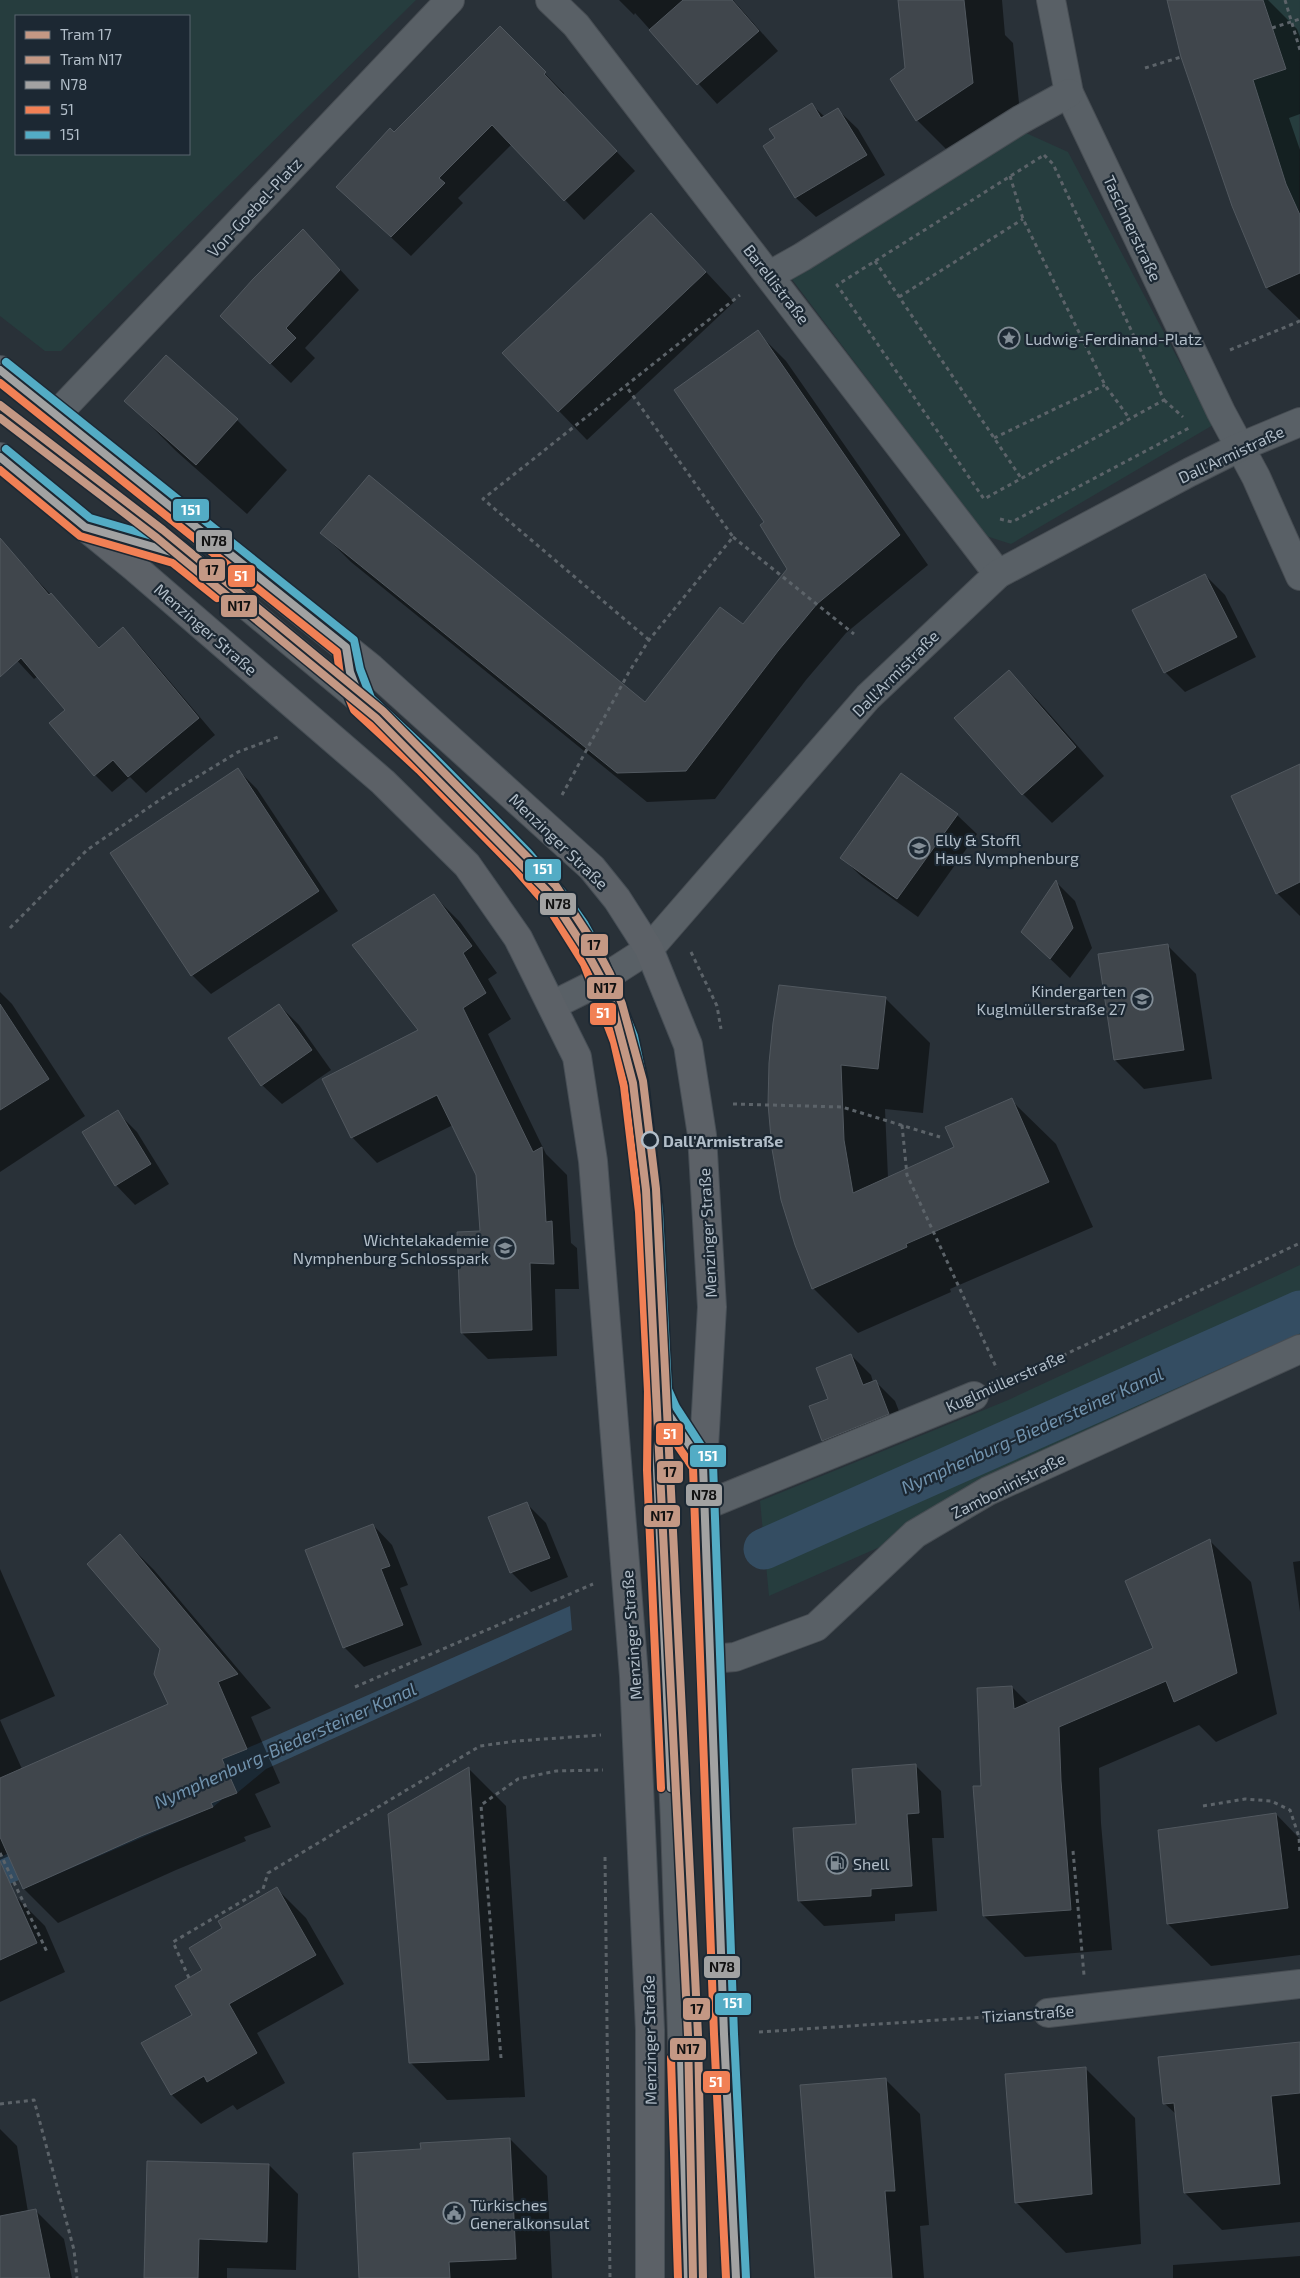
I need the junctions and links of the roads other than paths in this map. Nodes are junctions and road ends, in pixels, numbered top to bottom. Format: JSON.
{"nodes":[{"id":1,"x":450,"y":0,"type":"edge"},
{"id":2,"x":550,"y":0,"type":"edge"},
{"id":3,"x":1051,"y":0,"type":"edge"},
{"id":4,"x":1069,"y":93,"type":"junction"},
{"id":5,"x":770,"y":275,"type":"junction"},
{"id":6,"x":0,"y":370,"type":"edge"},
{"id":7,"x":57,"y":414,"type":"junction"},
{"id":8,"x":1300,"y":422,"type":"edge"},
{"id":9,"x":1240,"y":447,"type":"junction"},
{"id":10,"x":0,"y":457,"type":"edge"},
{"id":11,"x":85,"y":527,"type":"junction"},
{"id":12,"x":998,"y":574,"type":"junction"},
{"id":13,"x":1300,"y":576,"type":"edge"},
{"id":14,"x":346,"y":647,"type":"junction"},
{"id":15,"x":362,"y":704,"type":"junction"},
{"id":16,"x":649,"y":949,"type":"junction"},
{"id":17,"x":601,"y":980,"type":"junction"},
{"id":18,"x":553,"y":1005,"type":"junction"},
{"id":19,"x":1300,"y":1349,"type":"edge"},
{"id":20,"x":658,"y":1391,"type":"junction"},
{"id":21,"x":974,"y":1396,"type":"road end"},
{"id":22,"x":703,"y":1464,"type":"junction"},
{"id":23,"x":704,"y":1506,"type":"junction"},
{"id":24,"x":711,"y":1659,"type":"junction"},
{"id":25,"x":1300,"y":1984,"type":"edge"},
{"id":26,"x":1048,"y":2013,"type":"road end"},
{"id":27,"x":650,"y":2278,"type":"edge"},
{"id":28,"x":688,"y":2278,"type":"edge"},
{"id":29,"x":736,"y":2278,"type":"edge"}],
"edges":[{"from":1,"to":7,"type":"street","name":"Von-Goebel-Platz"},
{"from":2,"to":5,"type":"street","name":"Barellistraße"},
{"from":3,"to":4,"type":"street","name":"Taschnerstraße"},
{"from":4,"to":5,"type":"street"},
{"from":4,"to":9,"type":"street","name":"Taschnerstraße"},
{"from":5,"to":12,"type":"street","name":"Barellistraße"},
{"from":6,"to":7,"type":"main road","name":"Menzinger Straße"},
{"from":7,"to":14,"type":"main road","name":"Menzinger Straße"},
{"from":8,"to":9,"type":"street","name":"Dall'Armistraße"},
{"from":9,"to":12,"type":"street","name":"Dall'Armistraße"},
{"from":9,"to":13,"type":"street","name":"Taschnerstraße"},
{"from":10,"to":11,"type":"main road","name":"Menzinger Straße"},
{"from":11,"to":15,"type":"lane"},
{"from":11,"to":18,"type":"main road","name":"Menzinger Straße"},
{"from":12,"to":16,"type":"street","name":"Dall'Armistraße"},
{"from":14,"to":15,"type":"lane"},
{"from":14,"to":16,"type":"main road","name":"Menzinger Straße"},
{"from":15,"to":17,"type":"lane"},
{"from":16,"to":17,"type":"street","name":"Dall'Armistraße"},
{"from":16,"to":22,"type":"main road","name":"Menzinger Straße"},
{"from":17,"to":18,"type":"street","name":"Dall'Armistraße"},
{"from":17,"to":20,"type":"lane"},
{"from":18,"to":27,"type":"main road","name":"Menzinger Straße"},
{"from":19,"to":24,"type":"street","name":"Zamboninistraße"},
{"from":20,"to":22,"type":"lane"},
{"from":20,"to":28,"type":"lane"},
{"from":21,"to":23,"type":"street","name":"Kuglmüllerstraße"},
{"from":22,"to":23,"type":"main road","name":"Menzinger Straße"},
{"from":23,"to":24,"type":"main road","name":"Menzinger Straße"},
{"from":24,"to":29,"type":"main road","name":"Menzinger Straße"},
{"from":25,"to":26,"type":"street","name":"Tizianstraße"}]}
